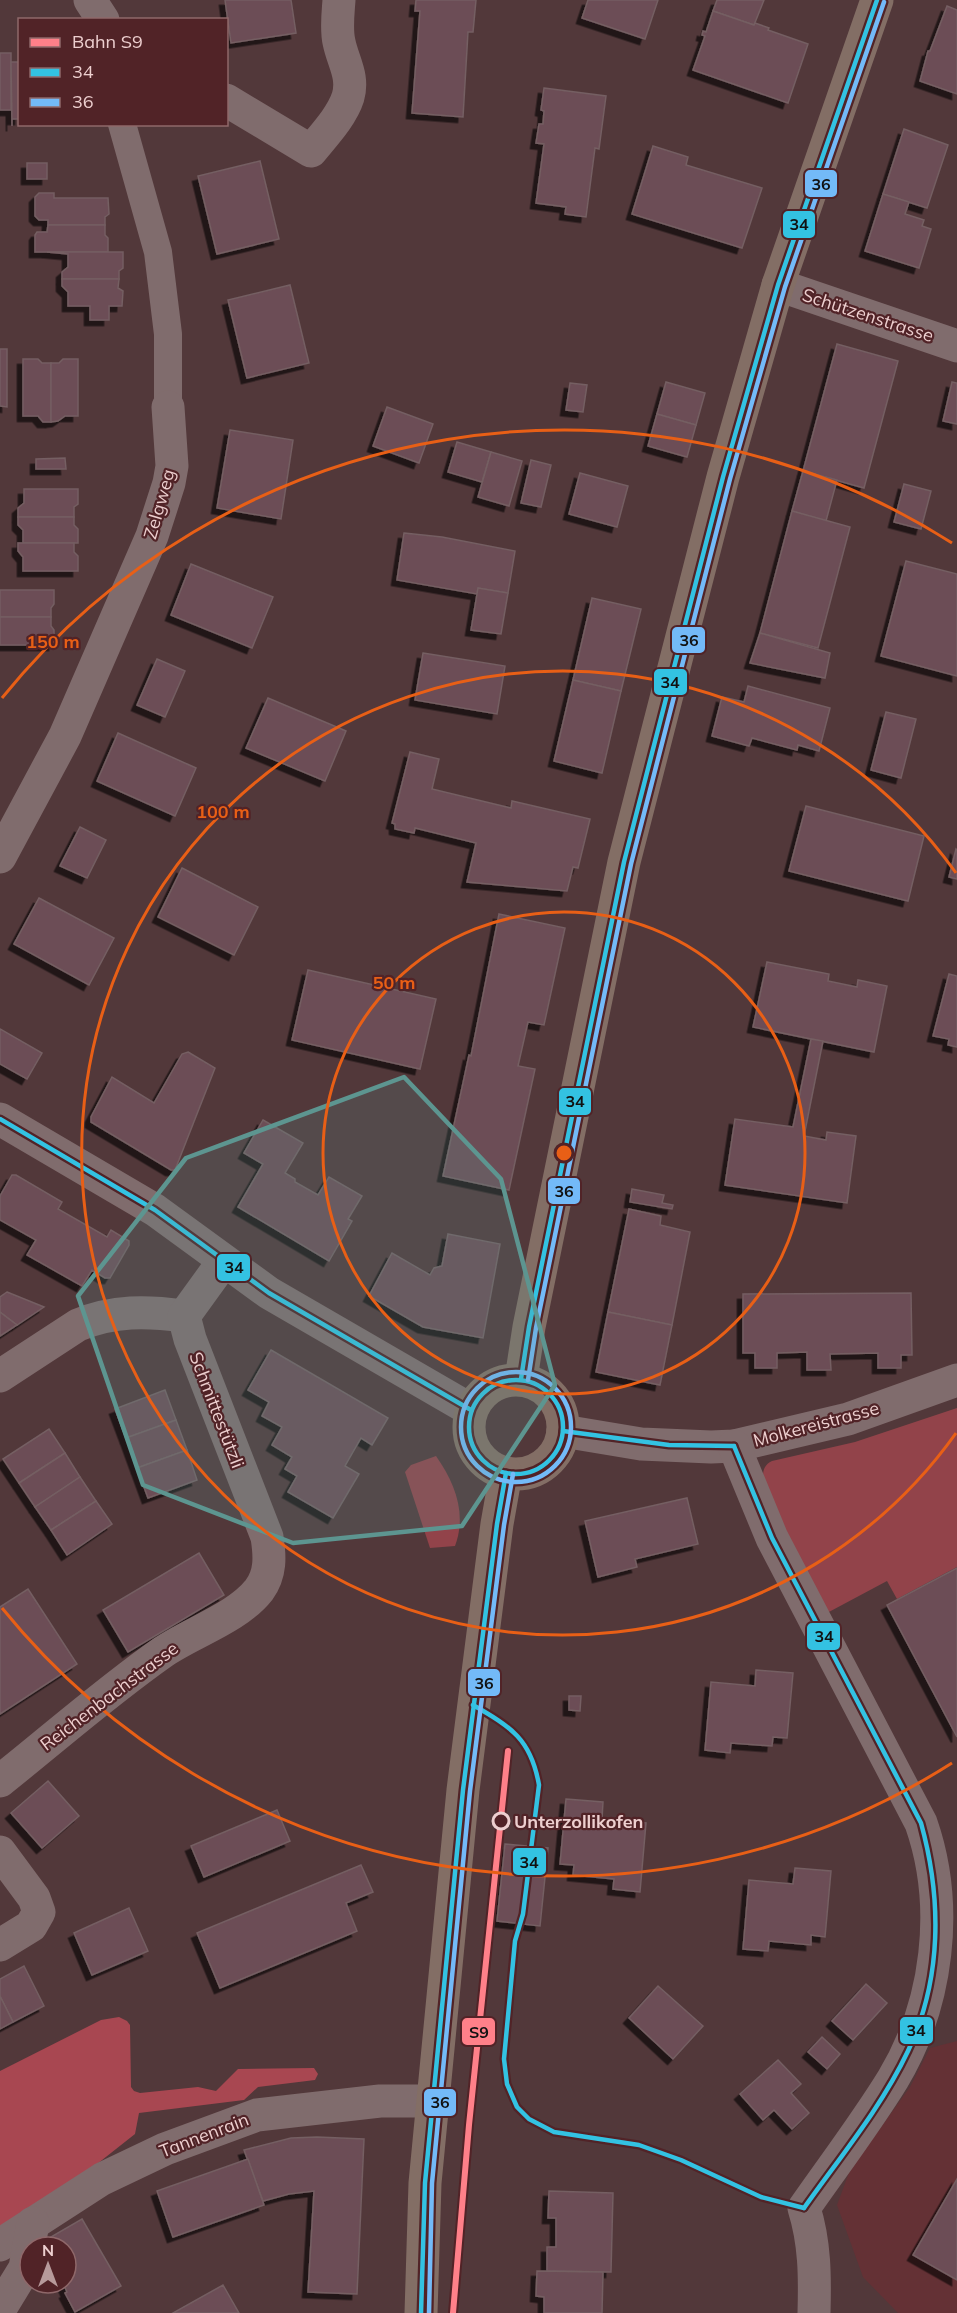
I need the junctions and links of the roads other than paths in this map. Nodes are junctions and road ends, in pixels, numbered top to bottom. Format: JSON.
{"nodes":[{"id":1,"x":90,"y":0,"type":"edge"},
{"id":2,"x":339,"y":0,"type":"edge"},
{"id":3,"x":877,"y":0,"type":"edge"},
{"id":4,"x":102,"y":18,"type":"edge"},
{"id":5,"x":228,"y":101,"type":"edge"},
{"id":6,"x":123,"y":126,"type":"edge"},
{"id":7,"x":778,"y":285,"type":"junction"},
{"id":8,"x":957,"y":346,"type":"edge"},
{"id":9,"x":168,"y":407,"type":"joint"},
{"id":10,"x":0,"y":856,"type":"edge"},
{"id":11,"x":0,"y":1119,"type":"edge"},
{"id":12,"x":223,"y":1262,"type":"junction"},
{"id":13,"x":184,"y":1316,"type":"junction"},
{"id":14,"x":0,"y":1376,"type":"edge"},
{"id":15,"x":521,"y":1379,"type":"junction"},
{"id":16,"x":957,"y":1380,"type":"edge"},
{"id":17,"x":471,"y":1410,"type":"junction"},
{"id":18,"x":563,"y":1431,"type":"junction"},
{"id":19,"x":734,"y":1446,"type":"junction"},
{"id":20,"x":506,"y":1473,"type":"junction"},
{"id":21,"x":269,"y":1566,"type":"joint"},
{"id":22,"x":0,"y":1781,"type":"edge"},
{"id":23,"x":0,"y":1852,"type":"edge"},
{"id":24,"x":0,"y":1945,"type":"edge"},
{"id":25,"x":432,"y":2101,"type":"junction"},
{"id":26,"x":33,"y":2223,"type":"junction"},
{"id":27,"x":0,"y":2245,"type":"edge"},
{"id":28,"x":0,"y":2309,"type":"edge"},
{"id":29,"x":421,"y":2313,"type":"edge"},
{"id":30,"x":814,"y":2313,"type":"edge"}],
"edges":[{"from":1,"to":4,"type":"street"},
{"from":2,"to":5,"type":"street"},
{"from":3,"to":7,"type":"main road"},
{"from":6,"to":9,"type":"street","name":"Zelgweg"},
{"from":7,"to":8,"type":"street","name":"Schützenstrasse"},
{"from":7,"to":15,"type":"main road"},
{"from":9,"to":10,"type":"street","name":"Zelgweg"},
{"from":11,"to":12,"type":"street"},
{"from":12,"to":13,"type":"street"},
{"from":12,"to":17,"type":"street"},
{"from":13,"to":14,"type":"street"},
{"from":13,"to":21,"type":"street","name":"Schmittestützli"},
{"from":15,"to":17,"type":"main road"},
{"from":15,"to":18,"type":"main road"},
{"from":16,"to":19,"type":"street","name":"Molkereistrasse"},
{"from":17,"to":20,"type":"main road"},
{"from":18,"to":19,"type":"street","name":"Molkereistrasse"},
{"from":18,"to":20,"type":"main road"},
{"from":19,"to":30,"type":"street"},
{"from":20,"to":25,"type":"main road"},
{"from":21,"to":22,"type":"street","name":"Reichenbachstrasse"},
{"from":23,"to":24,"type":"street"},
{"from":25,"to":26,"type":"street","name":"Tannenrain"},
{"from":25,"to":29,"type":"main road"},
{"from":26,"to":27,"type":"street","name":"Tannenrain"},
{"from":26,"to":28,"type":"street"}]}
